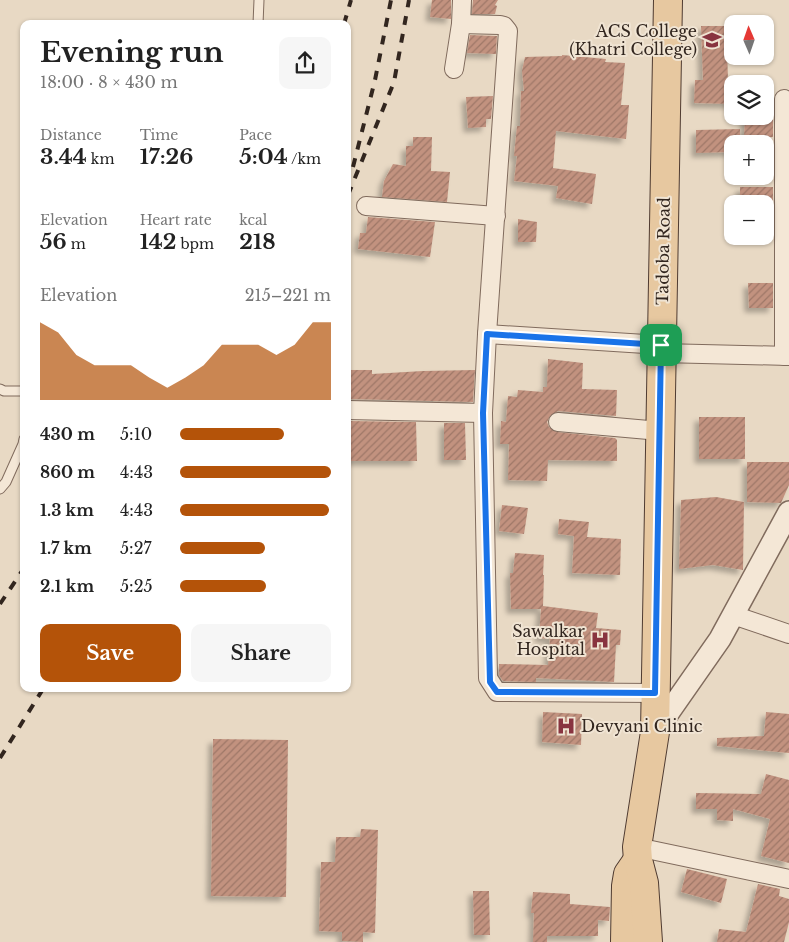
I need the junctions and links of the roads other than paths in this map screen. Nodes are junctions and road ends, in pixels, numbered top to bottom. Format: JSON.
{"nodes":[{"id":1,"x":259,"y":0,"type":"edge"},
{"id":2,"x":462,"y":0,"type":"edge"},
{"id":3,"x":668,"y":0,"type":"edge"},
{"id":4,"x":258,"y":20,"type":"edge"},
{"id":5,"x":461,"y":24,"type":"junction"},
{"id":6,"x":454,"y":69,"type":"dead end"},
{"id":7,"x":784,"y":99,"type":"dead end"},
{"id":8,"x":786,"y":166,"type":"edge"},
{"id":9,"x":366,"y":206,"type":"dead end"},
{"id":10,"x":496,"y":216,"type":"junction"},
{"id":11,"x":787,"y":254,"type":"edge"},
{"id":12,"x":487,"y":334,"type":"junction"},
{"id":13,"x":661,"y":349,"type":"junction"},
{"id":14,"x":787,"y":356,"type":"edge"},
{"id":15,"x":0,"y":389,"type":"edge"},
{"id":16,"x":20,"y":393,"type":"edge"},
{"id":17,"x":351,"y":410,"type":"edge"},
{"id":18,"x":483,"y":413,"type":"junction"},
{"id":19,"x":558,"y":422,"type":"dead end"},
{"id":20,"x":660,"y":431,"type":"junction"},
{"id":21,"x":20,"y":449,"type":"edge"},
{"id":22,"x":0,"y":489,"type":"edge"},
{"id":23,"x":789,"y":512,"type":"edge"},
{"id":24,"x":734,"y":615,"type":"junction"},
{"id":25,"x":789,"y":634,"type":"edge"},
{"id":26,"x":655,"y":693,"type":"junction"},
{"id":27,"x":655,"y":732,"type":"junction"},
{"id":28,"x":638,"y":854,"type":"junction"},
{"id":29,"x":789,"y":879,"type":"edge"},
{"id":30,"x":625,"y":942,"type":"edge"},
{"id":31,"x":648,"y":942,"type":"edge"}],
"edges":[{"from":1,"to":4,"type":"lane"},
{"from":2,"to":5,"type":"street"},
{"from":3,"to":13,"type":"main road","name":"Tadoba Road"},
{"from":5,"to":6,"type":"street"},
{"from":5,"to":10,"type":"street"},
{"from":7,"to":8,"type":"street"},
{"from":8,"to":11,"type":"street"},
{"from":9,"to":10,"type":"street"},
{"from":10,"to":12,"type":"street"},
{"from":11,"to":14,"type":"street"},
{"from":12,"to":13,"type":"street"},
{"from":12,"to":18,"type":"street"},
{"from":13,"to":14,"type":"street"},
{"from":13,"to":20,"type":"main road","name":"Tadoba Road"},
{"from":15,"to":16,"type":"lane"},
{"from":17,"to":18,"type":"street"},
{"from":18,"to":26,"type":"street"},
{"from":19,"to":20,"type":"street"},
{"from":20,"to":26,"type":"main road","name":"Tadoba Road"},
{"from":21,"to":22,"type":"lane"},
{"from":23,"to":24,"type":"street"},
{"from":24,"to":25,"type":"street"},
{"from":24,"to":27,"type":"street"},
{"from":26,"to":27,"type":"main road","name":"Tadoba Road"},
{"from":27,"to":28,"type":"main road","name":"Tadoba Road"},
{"from":28,"to":29,"type":"street"},
{"from":28,"to":30,"type":"main road","name":"Tadoba Road"},
{"from":28,"to":31,"type":"main road","name":"Tadoba Road"}]}
